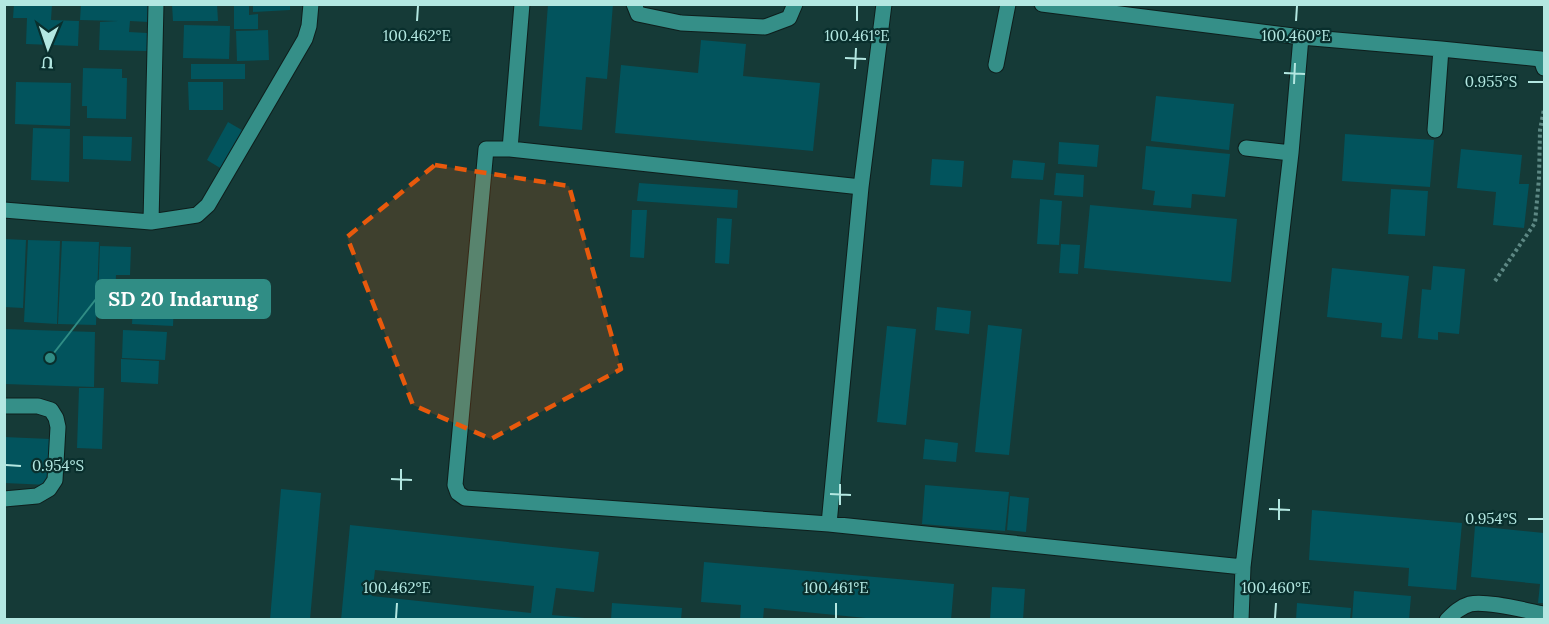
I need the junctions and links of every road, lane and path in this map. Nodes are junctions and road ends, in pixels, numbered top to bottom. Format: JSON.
{"nodes":[{"id":1,"x":156,"y":4,"type":"edge"},
{"id":2,"x":311,"y":4,"type":"edge"},
{"id":3,"x":522,"y":4,"type":"edge"},
{"id":4,"x":634,"y":4,"type":"edge"},
{"id":5,"x":795,"y":4,"type":"edge"},
{"id":6,"x":884,"y":4,"type":"edge"},
{"id":7,"x":1008,"y":4,"type":"edge"},
{"id":8,"x":1042,"y":4,"type":"edge"},
{"id":9,"x":1301,"y":37,"type":"junction"},
{"id":10,"x":1441,"y":49,"type":"junction"},
{"id":11,"x":1543,"y":60,"type":"edge"},
{"id":12,"x":996,"y":65,"type":"dead end"},
{"id":13,"x":1545,"y":109,"type":"edge"},
{"id":14,"x":1435,"y":130,"type":"dead end"},
{"id":15,"x":1246,"y":148,"type":"dead end"},
{"id":16,"x":510,"y":149,"type":"junction"},
{"id":17,"x":1291,"y":153,"type":"junction"},
{"id":18,"x":861,"y":187,"type":"junction"},
{"id":19,"x":4,"y":210,"type":"edge"},
{"id":20,"x":151,"y":222,"type":"junction"},
{"id":21,"x":1495,"y":281,"type":"dead end"},
{"id":22,"x":4,"y":406,"type":"edge"},
{"id":23,"x":4,"y":499,"type":"edge"},
{"id":24,"x":829,"y":524,"type":"junction"},
{"id":25,"x":1243,"y":567,"type":"junction"},
{"id":26,"x":1545,"y":614,"type":"edge"},
{"id":27,"x":1241,"y":620,"type":"edge"},
{"id":28,"x":1447,"y":620,"type":"edge"}],
"edges":[{"from":1,"to":20,"type":"street"},
{"from":2,"to":20,"type":"street"},
{"from":3,"to":16,"type":"street"},
{"from":4,"to":5,"type":"street"},
{"from":6,"to":18,"type":"street"},
{"from":7,"to":12,"type":"street"},
{"from":8,"to":9,"type":"street"},
{"from":9,"to":10,"type":"street"},
{"from":9,"to":17,"type":"street"},
{"from":10,"to":11,"type":"street"},
{"from":10,"to":14,"type":"street"},
{"from":13,"to":21,"type":"path"},
{"from":15,"to":17,"type":"street"},
{"from":16,"to":18,"type":"street"},
{"from":16,"to":24,"type":"street"},
{"from":17,"to":25,"type":"street"},
{"from":18,"to":24,"type":"street"},
{"from":19,"to":20,"type":"street"},
{"from":22,"to":23,"type":"street"},
{"from":24,"to":25,"type":"street"},
{"from":25,"to":27,"type":"street"},
{"from":26,"to":28,"type":"street"}]}
